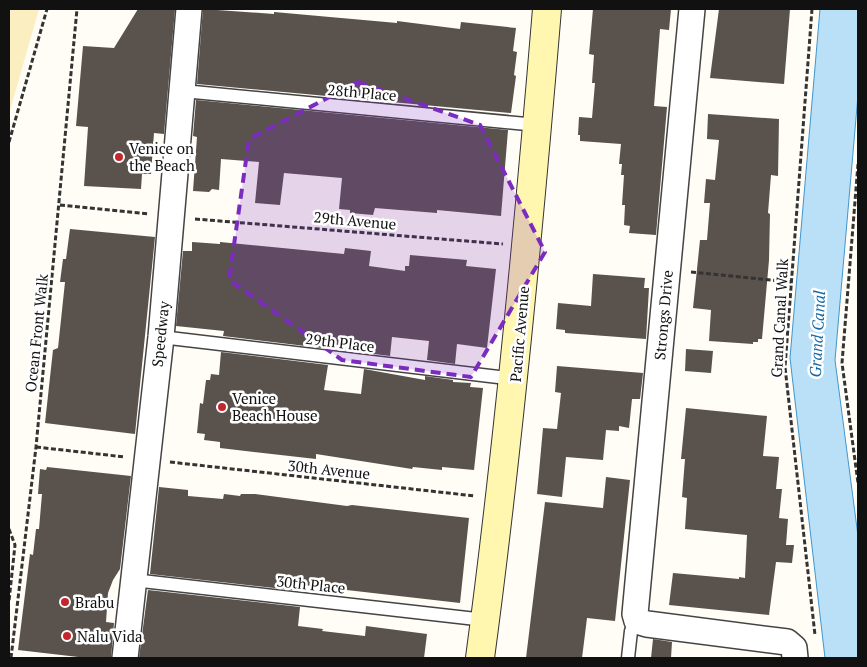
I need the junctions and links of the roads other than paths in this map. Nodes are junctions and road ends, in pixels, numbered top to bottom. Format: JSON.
{"nodes":[{"id":1,"x":189,"y":9,"type":"edge"},
{"id":2,"x":547,"y":9,"type":"edge"},
{"id":3,"x":692,"y":9,"type":"edge"},
{"id":4,"x":183,"y":91,"type":"junction"},
{"id":5,"x":537,"y":125,"type":"junction"},
{"id":6,"x":161,"y":337,"type":"junction"},
{"id":7,"x":515,"y":379,"type":"junction"},
{"id":8,"x":133,"y":580,"type":"junction"},
{"id":9,"x":485,"y":620,"type":"junction"},
{"id":10,"x":637,"y":621,"type":"junction"},
{"id":11,"x":125,"y":658,"type":"edge"},
{"id":12,"x":480,"y":658,"type":"edge"},
{"id":13,"x":628,"y":658,"type":"edge"},
{"id":14,"x":795,"y":658,"type":"edge"}],
"edges":[{"from":1,"to":4,"type":"street","name":"Speedway"},
{"from":2,"to":5,"type":"main road","name":"Pacific Avenue"},
{"from":3,"to":10,"type":"street","name":"Strongs Drive"},
{"from":4,"to":5,"type":"lane","name":"28th Place"},
{"from":4,"to":6,"type":"street","name":"Speedway"},
{"from":5,"to":7,"type":"main road","name":"Pacific Avenue"},
{"from":6,"to":7,"type":"lane","name":"29th Place"},
{"from":6,"to":8,"type":"street","name":"Speedway"},
{"from":7,"to":9,"type":"main road","name":"Pacific Avenue"},
{"from":8,"to":9,"type":"lane","name":"30th Place"},
{"from":8,"to":11,"type":"street","name":"Speedway"},
{"from":9,"to":12,"type":"main road","name":"Pacific Avenue"},
{"from":10,"to":13,"type":"lane","name":"Strongs Drive"},
{"from":10,"to":14,"type":"street"}]}
